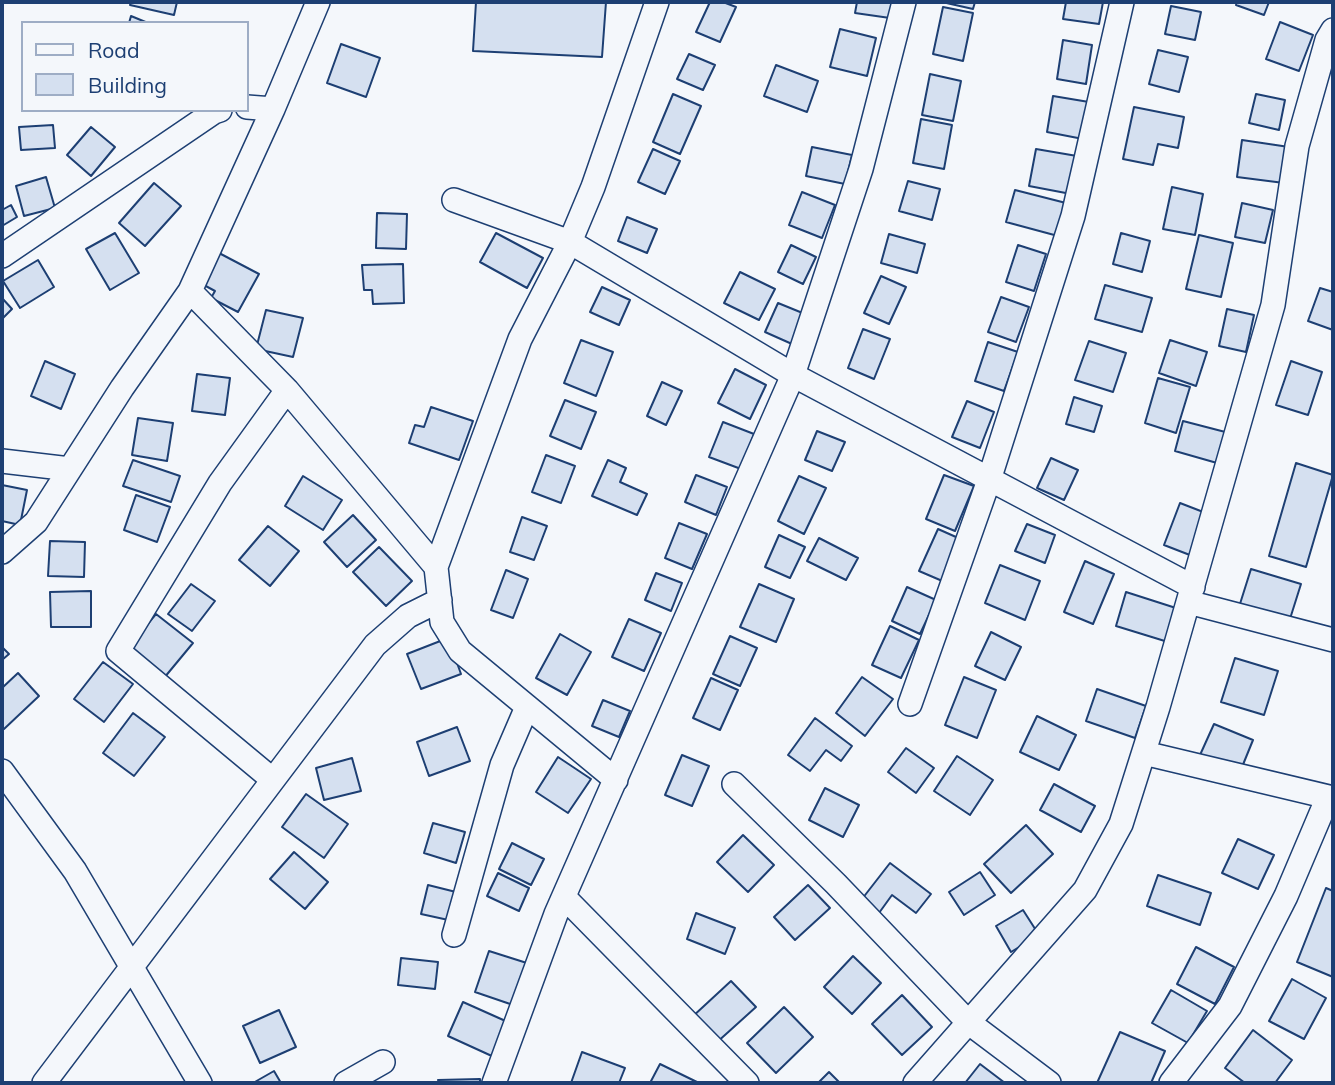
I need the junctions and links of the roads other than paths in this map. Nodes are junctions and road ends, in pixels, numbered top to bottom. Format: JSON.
{"nodes":[{"id":1,"x":657,"y":2,"type":"edge"},
{"id":2,"x":904,"y":2,"type":"edge"},
{"id":3,"x":1122,"y":2,"type":"edge"},
{"id":4,"x":314,"y":4,"type":"edge"},
{"id":5,"x":1333,"y":30,"type":"edge"},
{"id":6,"x":248,"y":107,"type":"edge"},
{"id":7,"x":273,"y":109,"type":"junction"},
{"id":8,"x":214,"y":112,"type":"edge"},
{"id":9,"x":454,"y":200,"type":"dead end"},
{"id":10,"x":570,"y":242,"type":"junction"},
{"id":11,"x":2,"y":256,"type":"edge"},
{"id":12,"x":190,"y":291,"type":"junction"},
{"id":13,"x":793,"y":375,"type":"junction"},
{"id":14,"x":287,"y":390,"type":"junction"},
{"id":15,"x":2,"y":461,"type":"edge"},
{"id":16,"x":70,"y":469,"type":"junction"},
{"id":17,"x":989,"y":480,"type":"junction"},
{"id":18,"x":2,"y":552,"type":"edge"},
{"id":19,"x":436,"y":567,"type":"junction"},
{"id":20,"x":1191,"y":594,"type":"junction"},
{"id":21,"x":440,"y":600,"type":"junction"},
{"id":22,"x":1333,"y":640,"type":"edge"},
{"id":23,"x":910,"y":704,"type":"dead end"},
{"id":24,"x":527,"y":707,"type":"junction"},
{"id":25,"x":1144,"y":753,"type":"junction"},
{"id":26,"x":2,"y":771,"type":"edge"},
{"id":27,"x":273,"y":780,"type":"junction"},
{"id":28,"x":616,"y":780,"type":"junction"},
{"id":29,"x":734,"y":784,"type":"dead end"},
{"id":30,"x":1331,"y":798,"type":"edge"},
{"id":31,"x":564,"y":897,"type":"junction"},
{"id":32,"x":454,"y":935,"type":"dead end"},
{"id":33,"x":132,"y":967,"type":"junction"},
{"id":34,"x":968,"y":1022,"type":"junction"},
{"id":35,"x":383,"y":1062,"type":"dead end"},
{"id":36,"x":44,"y":1083,"type":"edge"},
{"id":37,"x":200,"y":1083,"type":"edge"},
{"id":38,"x":346,"y":1083,"type":"edge"},
{"id":39,"x":494,"y":1083,"type":"edge"},
{"id":40,"x":747,"y":1083,"type":"edge"},
{"id":41,"x":915,"y":1083,"type":"edge"},
{"id":42,"x":1049,"y":1083,"type":"edge"},
{"id":43,"x":1171,"y":1083,"type":"edge"}],
"edges":[{"from":1,"to":10,"type":"street"},
{"from":2,"to":13,"type":"street"},
{"from":3,"to":17,"type":"street"},
{"from":4,"to":7,"type":"street"},
{"from":5,"to":20,"type":"street"},
{"from":6,"to":7,"type":"street"},
{"from":7,"to":12,"type":"street"},
{"from":8,"to":11,"type":"street"},
{"from":9,"to":10,"type":"street"},
{"from":10,"to":13,"type":"street"},
{"from":10,"to":19,"type":"street"},
{"from":12,"to":14,"type":"street"},
{"from":12,"to":16,"type":"street"},
{"from":13,"to":17,"type":"street"},
{"from":13,"to":28,"type":"street"},
{"from":14,"to":19,"type":"street"},
{"from":14,"to":27,"type":"street"},
{"from":15,"to":16,"type":"street"},
{"from":16,"to":18,"type":"street"},
{"from":17,"to":20,"type":"street"},
{"from":17,"to":23,"type":"street"},
{"from":19,"to":21,"type":"street"},
{"from":20,"to":22,"type":"street"},
{"from":20,"to":25,"type":"street"},
{"from":21,"to":24,"type":"street"},
{"from":21,"to":27,"type":"street"},
{"from":24,"to":28,"type":"street"},
{"from":24,"to":32,"type":"street"},
{"from":25,"to":30,"type":"street"},
{"from":25,"to":34,"type":"street"},
{"from":26,"to":33,"type":"street"},
{"from":27,"to":33,"type":"street"},
{"from":28,"to":31,"type":"street"},
{"from":29,"to":34,"type":"street"},
{"from":30,"to":43,"type":"street"},
{"from":31,"to":39,"type":"street"},
{"from":31,"to":40,"type":"street"},
{"from":33,"to":36,"type":"street"},
{"from":33,"to":37,"type":"street"},
{"from":34,"to":41,"type":"street"},
{"from":34,"to":42,"type":"street"},
{"from":35,"to":38,"type":"street"}]}
